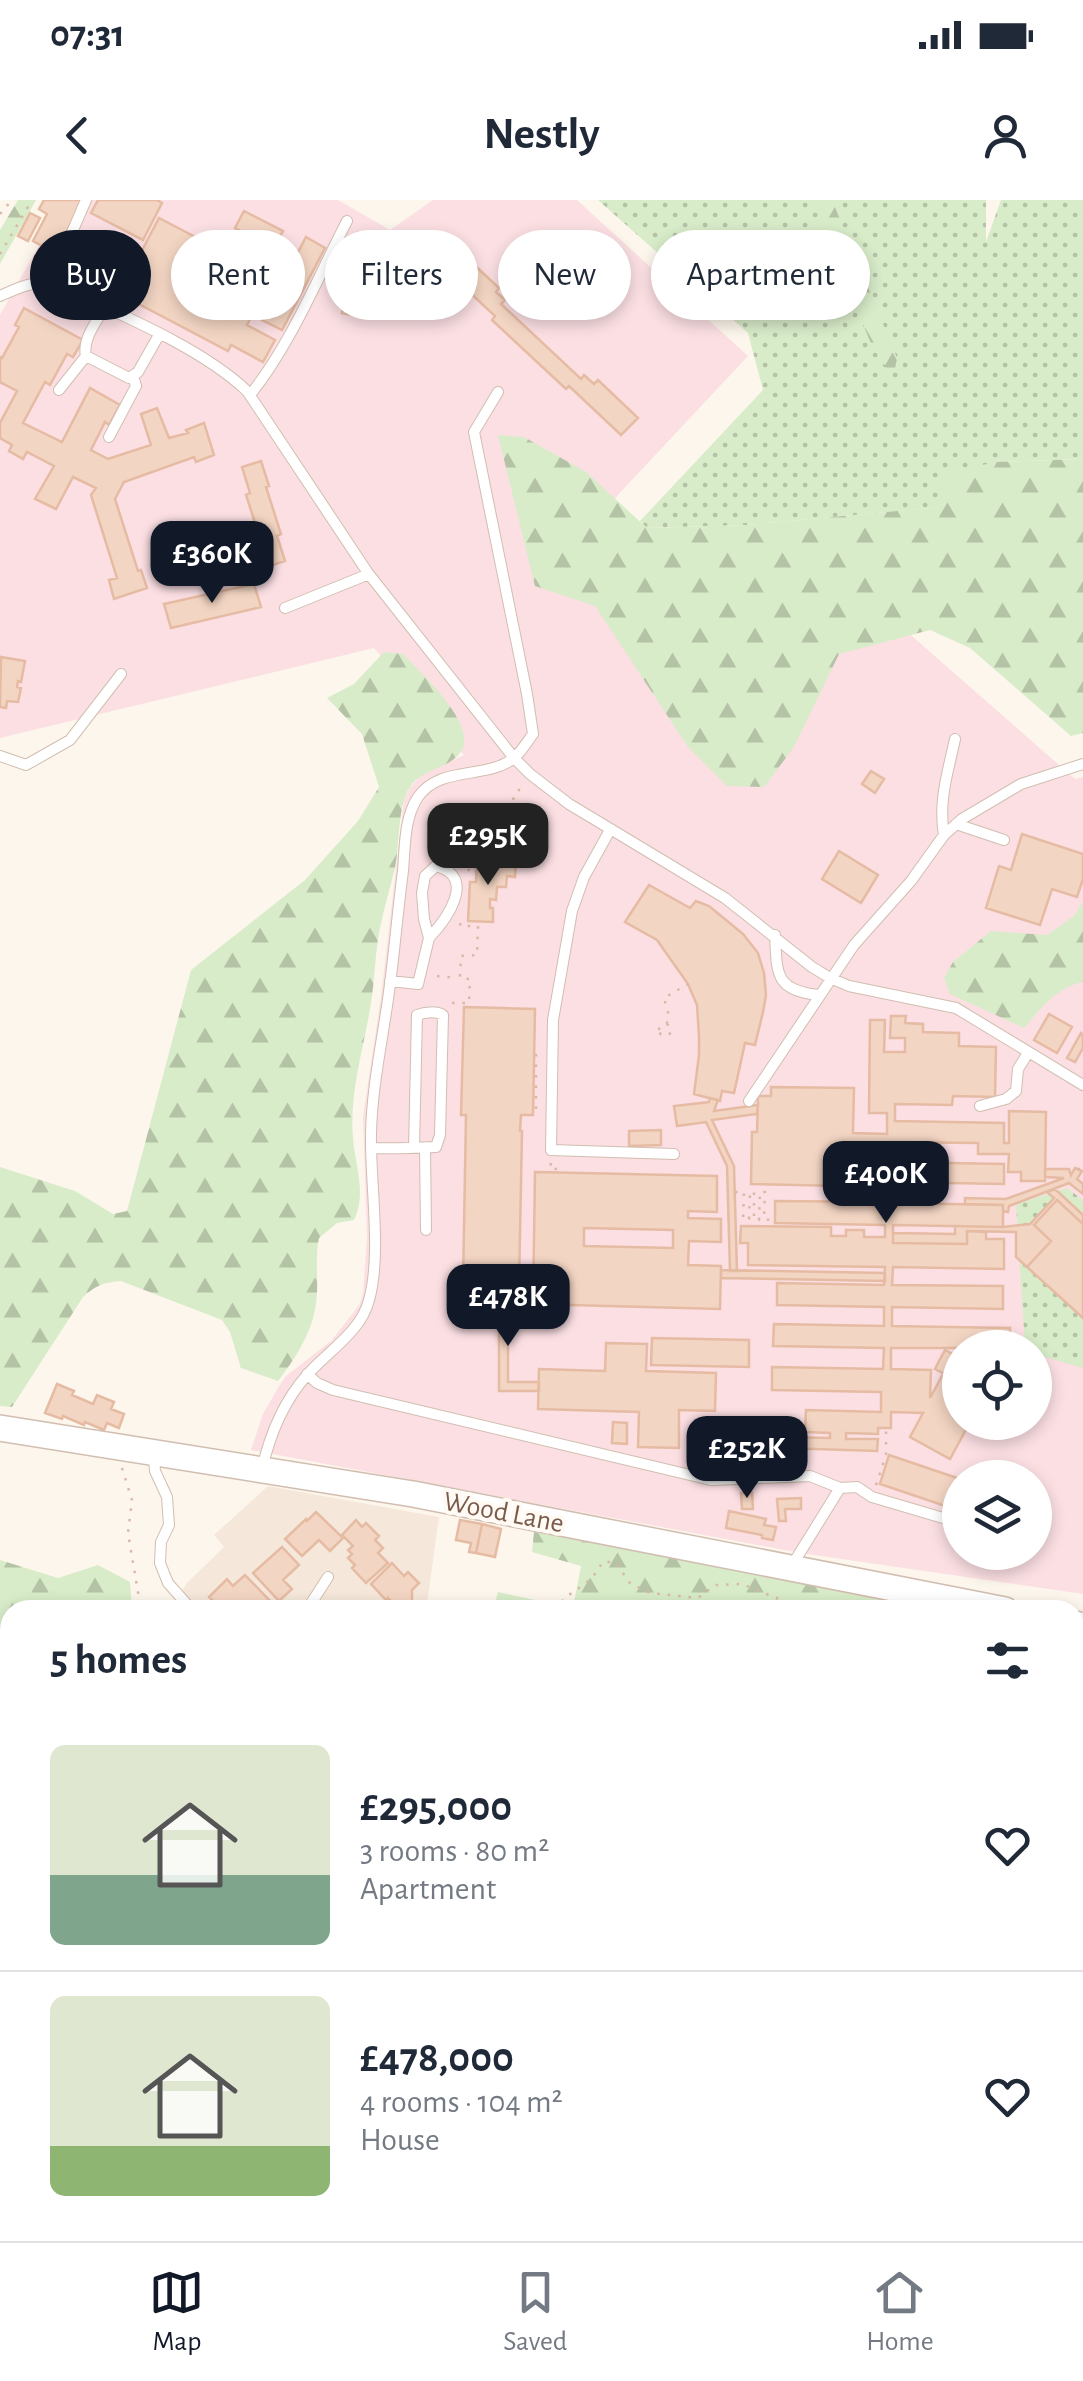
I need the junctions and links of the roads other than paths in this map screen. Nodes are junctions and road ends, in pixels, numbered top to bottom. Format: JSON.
{"nodes":[{"id":1,"x":86,"y":200,"type":"edge"},
{"id":2,"x":347,"y":221,"type":"dead end"},
{"id":3,"x":73,"y":230,"type":"edge"},
{"id":4,"x":30,"y":284,"type":"edge"},
{"id":5,"x":0,"y":296,"type":"edge"},
{"id":6,"x":98,"y":320,"type":"edge"},
{"id":7,"x":131,"y":320,"type":"edge"},
{"id":8,"x":159,"y":334,"type":"junction"},
{"id":9,"x":86,"y":356,"type":"junction"},
{"id":10,"x":133,"y":376,"type":"junction"},
{"id":11,"x":58,"y":390,"type":"dead end"},
{"id":12,"x":498,"y":392,"type":"dead end"},
{"id":13,"x":250,"y":395,"type":"junction"},
{"id":14,"x":109,"y":436,"type":"dead end"},
{"id":15,"x":369,"y":574,"type":"junction"},
{"id":16,"x":284,"y":608,"type":"dead end"},
{"id":17,"x":121,"y":674,"type":"dead end"},
{"id":18,"x":955,"y":739,"type":"dead end"},
{"id":19,"x":0,"y":756,"type":"edge"},
{"id":20,"x":514,"y":758,"type":"junction"},
{"id":21,"x":1083,"y":764,"type":"edge"},
{"id":22,"x":956,"y":824,"type":"junction"},
{"id":23,"x":610,"y":830,"type":"junction"},
{"id":24,"x":944,"y":834,"type":"junction"},
{"id":25,"x":1004,"y":840,"type":"dead end"},
{"id":26,"x":775,"y":936,"type":"junction"},
{"id":27,"x":429,"y":938,"type":"junction"},
{"id":28,"x":830,"y":978,"type":"junction"},
{"id":29,"x":390,"y":982,"type":"junction"},
{"id":30,"x":819,"y":995,"type":"junction"},
{"id":31,"x":1028,"y":1052,"type":"junction"},
{"id":32,"x":1083,"y":1085,"type":"edge"},
{"id":33,"x":749,"y":1101,"type":"dead end"},
{"id":34,"x":980,"y":1106,"type":"dead end"},
{"id":35,"x":371,"y":1148,"type":"junction"},
{"id":36,"x":425,"y":1148,"type":"junction"},
{"id":37,"x":674,"y":1154,"type":"dead end"},
{"id":38,"x":426,"y":1230,"type":"dead end"},
{"id":39,"x":307,"y":1374,"type":"junction"},
{"id":40,"x":0,"y":1428,"type":"edge"},
{"id":41,"x":714,"y":1434,"type":"dead end"},
{"id":42,"x":154,"y":1452,"type":"junction"},
{"id":43,"x":262,"y":1469,"type":"junction"},
{"id":44,"x":711,"y":1480,"type":"junction"},
{"id":45,"x":840,"y":1488,"type":"junction"},
{"id":46,"x":942,"y":1517,"type":"edge"},
{"id":47,"x":791,"y":1566,"type":"junction"},
{"id":48,"x":328,"y":1577,"type":"dead end"},
{"id":49,"x":183,"y":1600,"type":"edge"},
{"id":50,"x":318,"y":1600,"type":"edge"},
{"id":51,"x":956,"y":1600,"type":"edge"}],
"edges":[{"from":1,"to":3,"type":"lane"},
{"from":2,"to":13,"type":"lane"},
{"from":4,"to":5,"type":"lane"},
{"from":6,"to":9,"type":"lane"},
{"from":7,"to":8,"type":"lane"},
{"from":8,"to":10,"type":"lane"},
{"from":8,"to":13,"type":"lane"},
{"from":9,"to":10,"type":"lane"},
{"from":9,"to":11,"type":"lane"},
{"from":10,"to":14,"type":"lane"},
{"from":12,"to":20,"type":"lane"},
{"from":13,"to":15,"type":"lane"},
{"from":15,"to":16,"type":"lane"},
{"from":15,"to":20,"type":"lane"},
{"from":17,"to":19,"type":"lane"},
{"from":18,"to":24,"type":"lane"},
{"from":20,"to":23,"type":"lane"},
{"from":20,"to":29,"type":"lane"},
{"from":21,"to":22,"type":"lane"},
{"from":22,"to":24,"type":"lane"},
{"from":22,"to":25,"type":"lane"},
{"from":23,"to":26,"type":"lane"},
{"from":23,"to":37,"type":"lane"},
{"from":24,"to":28,"type":"lane"},
{"from":26,"to":28,"type":"lane"},
{"from":26,"to":30,"type":"lane"},
{"from":27,"to":27,"type":"lane"},
{"from":27,"to":29,"type":"lane"},
{"from":28,"to":30,"type":"lane"},
{"from":28,"to":31,"type":"lane"},
{"from":29,"to":35,"type":"lane"},
{"from":30,"to":33,"type":"lane"},
{"from":31,"to":32,"type":"lane"},
{"from":31,"to":34,"type":"lane"},
{"from":35,"to":36,"type":"lane"},
{"from":35,"to":39,"type":"lane"},
{"from":36,"to":36,"type":"lane"},
{"from":36,"to":38,"type":"lane"},
{"from":39,"to":43,"type":"lane"},
{"from":39,"to":44,"type":"lane"},
{"from":40,"to":42,"type":"street","name":"Wood Lane"},
{"from":41,"to":44,"type":"lane"},
{"from":42,"to":43,"type":"street","name":"Wood Lane"},
{"from":42,"to":49,"type":"lane"},
{"from":43,"to":47,"type":"street","name":"Wood Lane"},
{"from":44,"to":45,"type":"lane"},
{"from":45,"to":46,"type":"lane"},
{"from":45,"to":47,"type":"lane"},
{"from":47,"to":51,"type":"street","name":"Wood Lane"},
{"from":48,"to":50,"type":"lane"}]}
